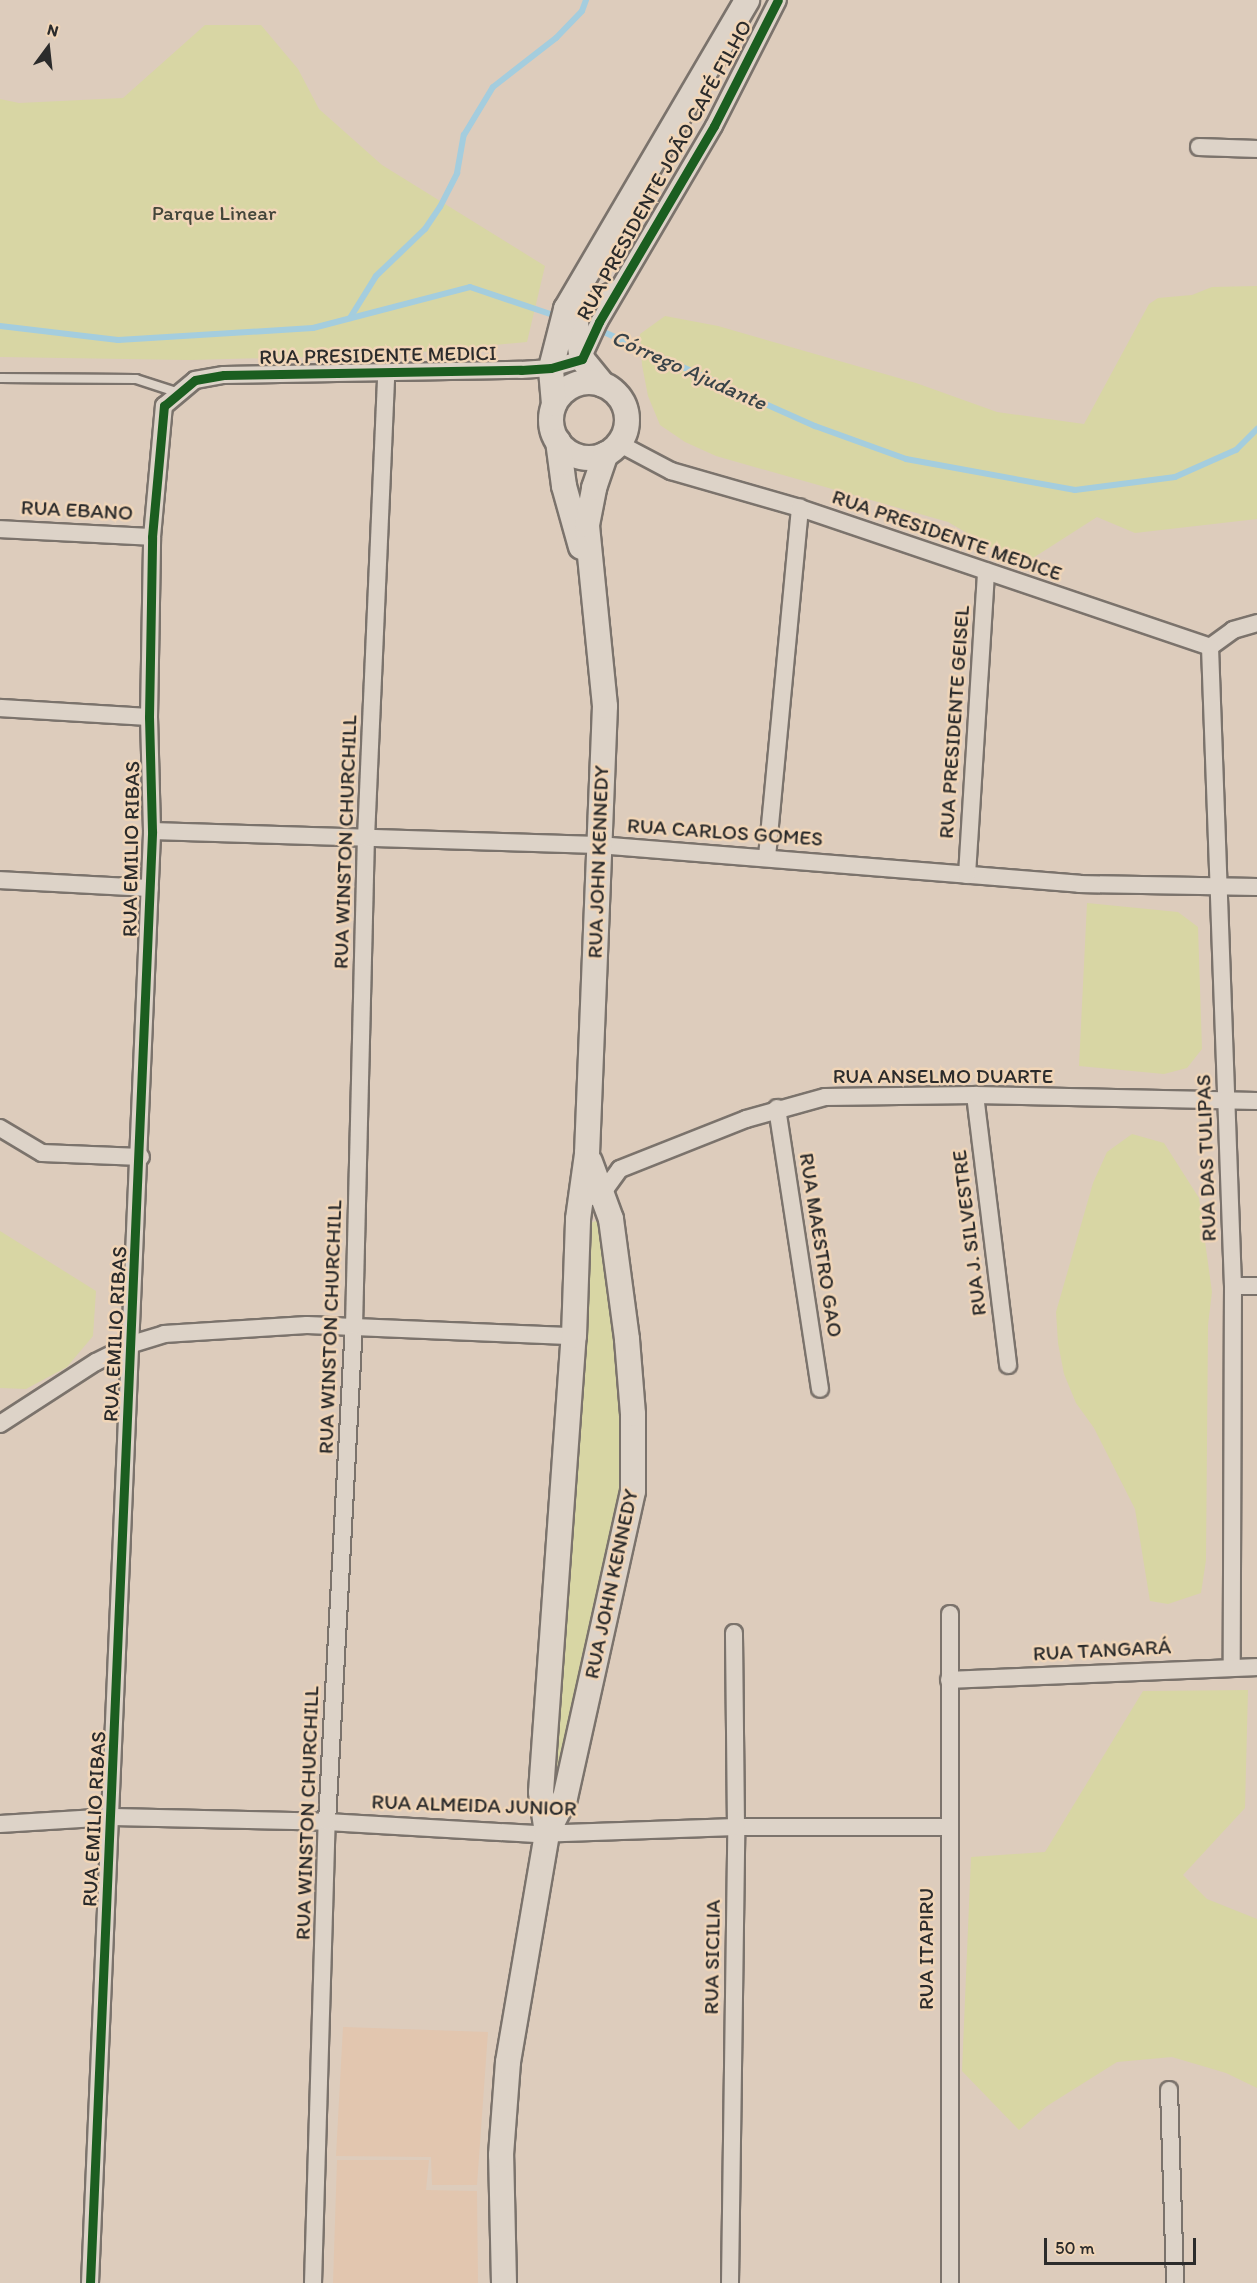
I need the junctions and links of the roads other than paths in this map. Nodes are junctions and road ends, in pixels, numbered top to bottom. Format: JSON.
{"nodes":[{"id":1,"x":747,"y":0,"type":"edge"},
{"id":2,"x":778,"y":0,"type":"edge"},
{"id":3,"x":1199,"y":147,"type":"dead end"},
{"id":4,"x":1257,"y":149,"type":"edge"},
{"id":5,"x":621,"y":283,"type":"junction"},
{"id":6,"x":570,"y":305,"type":"junction"},
{"id":7,"x":571,"y":346,"type":"junction"},
{"id":8,"x":551,"y":368,"type":"junction"},
{"id":9,"x":386,"y":373,"type":"junction"},
{"id":10,"x":0,"y":378,"type":"edge"},
{"id":11,"x":603,"y":385,"type":"junction"},
{"id":12,"x":178,"y":393,"type":"junction"},
{"id":13,"x":554,"y":404,"type":"junction"},
{"id":14,"x":558,"y":441,"type":"junction"},
{"id":15,"x":613,"y":449,"type":"junction"},
{"id":16,"x":800,"y":508,"type":"junction"},
{"id":17,"x":0,"y":529,"type":"edge"},
{"id":18,"x":152,"y":537,"type":"junction"},
{"id":19,"x":589,"y":571,"type":"junction"},
{"id":20,"x":986,"y":572,"type":"junction"},
{"id":21,"x":1257,"y":623,"type":"edge"},
{"id":22,"x":1210,"y":647,"type":"junction"},
{"id":23,"x":0,"y":708,"type":"edge"},
{"id":24,"x":149,"y":717,"type":"junction"},
{"id":25,"x":152,"y":831,"type":"junction"},
{"id":26,"x":366,"y":838,"type":"junction"},
{"id":27,"x":598,"y":845,"type":"junction"},
{"id":28,"x":767,"y":857,"type":"junction"},
{"id":29,"x":967,"y":875,"type":"junction"},
{"id":30,"x":0,"y":880,"type":"edge"},
{"id":31,"x":1257,"y":887,"type":"edge"},
{"id":32,"x":150,"y":888,"type":"junction"},
{"id":33,"x":1219,"y":889,"type":"junction"},
{"id":34,"x":975,"y":1095,"type":"junction"},
{"id":35,"x":1257,"y":1101,"type":"edge"},
{"id":36,"x":1226,"y":1102,"type":"junction"},
{"id":37,"x":777,"y":1108,"type":"junction"},
{"id":38,"x":0,"y":1128,"type":"edge"},
{"id":39,"x":141,"y":1157,"type":"junction"},
{"id":40,"x":592,"y":1197,"type":"junction"},
{"id":41,"x":1233,"y":1286,"type":"junction"},
{"id":42,"x":1257,"y":1286,"type":"edge"},
{"id":43,"x":354,"y":1326,"type":"junction"},
{"id":44,"x":574,"y":1336,"type":"junction"},
{"id":45,"x":132,"y":1344,"type":"junction"},
{"id":46,"x":1008,"y":1365,"type":"dead end"},
{"id":47,"x":820,"y":1389,"type":"dead end"},
{"id":48,"x":0,"y":1424,"type":"edge"},
{"id":49,"x":950,"y":1614,"type":"dead end"},
{"id":50,"x":734,"y":1633,"type":"dead end"},
{"id":51,"x":1232,"y":1666,"type":"junction"},
{"id":52,"x":1257,"y":1667,"type":"edge"},
{"id":53,"x":949,"y":1680,"type":"junction"},
{"id":54,"x":113,"y":1817,"type":"junction"},
{"id":55,"x":327,"y":1822,"type":"junction"},
{"id":56,"x":0,"y":1824,"type":"edge"},
{"id":57,"x":736,"y":1827,"type":"junction"},
{"id":58,"x":947,"y":1827,"type":"junction"},
{"id":59,"x":548,"y":1833,"type":"junction"},
{"id":60,"x":1169,"y":2090,"type":"dead end"},
{"id":61,"x":90,"y":2283,"type":"edge"},
{"id":62,"x":313,"y":2283,"type":"edge"},
{"id":63,"x":504,"y":2283,"type":"edge"},
{"id":64,"x":730,"y":2283,"type":"edge"},
{"id":65,"x":950,"y":2283,"type":"edge"},
{"id":66,"x":1175,"y":2283,"type":"edge"}],
"edges":[{"from":1,"to":6,"type":"street"},
{"from":2,"to":5,"type":"street","name":"RUA PRESIDENTE JOÃO CAFÉ FILHO"},
{"from":3,"to":4,"type":"street"},
{"from":5,"to":6,"type":"street","name":"RUA PRESIDENTE JOÃO CAFÉ FILHO"},
{"from":5,"to":7,"type":"street","name":"RUA PRESIDENTE JOÃO CAFÉ FILHO"},
{"from":6,"to":7,"type":"street"},
{"from":7,"to":8,"type":"street"},
{"from":7,"to":11,"type":"street"},
{"from":8,"to":9,"type":"street","name":"RUA PRESIDENTE MEDICI"},
{"from":8,"to":13,"type":"street"},
{"from":9,"to":12,"type":"street","name":"RUA PRESIDENTE MEDICI"},
{"from":9,"to":26,"type":"street","name":"RUA WINSTON CHURCHILL"},
{"from":10,"to":12,"type":"lane"},
{"from":11,"to":13,"type":"street"},
{"from":11,"to":15,"type":"street"},
{"from":12,"to":18,"type":"street","name":"RUA EMILIO RIBAS"},
{"from":13,"to":14,"type":"street"},
{"from":14,"to":15,"type":"street"},
{"from":14,"to":19,"type":"street","name":"RUA JOHN KENNEDY"},
{"from":15,"to":16,"type":"street","name":"RUA PRESIDENTE MEDICE"},
{"from":15,"to":19,"type":"street","name":"RUA JOHN KENNEDY"},
{"from":16,"to":20,"type":"street","name":"RUA PRESIDENTE MEDICE"},
{"from":16,"to":28,"type":"street"},
{"from":17,"to":18,"type":"street","name":"RUA EBANO"},
{"from":18,"to":24,"type":"street","name":"RUA EMILIO RIBAS"},
{"from":19,"to":27,"type":"street","name":"RUA JOHN KENNEDY"},
{"from":20,"to":22,"type":"street","name":"RUA PRESIDENTE MEDICE"},
{"from":20,"to":29,"type":"street","name":"RUA PRESIDENTE GEISEL"},
{"from":21,"to":22,"type":"street"},
{"from":22,"to":33,"type":"street","name":"RUA DAS TULIPAS"},
{"from":23,"to":24,"type":"street"},
{"from":24,"to":25,"type":"street","name":"RUA EMILIO RIBAS"},
{"from":25,"to":26,"type":"street","name":"RUA CARLOS GOMES"},
{"from":25,"to":32,"type":"street","name":"RUA EMILIO RIBAS"},
{"from":26,"to":27,"type":"street","name":"RUA CARLOS GOMES"},
{"from":26,"to":43,"type":"street","name":"RUA WINSTON CHURCHILL"},
{"from":27,"to":28,"type":"street","name":"RUA CARLOS GOMES"},
{"from":27,"to":40,"type":"street","name":"RUA JOHN KENNEDY"},
{"from":28,"to":29,"type":"street","name":"RUA CARLOS GOMES"},
{"from":29,"to":33,"type":"street","name":"RUA CARLOS GOMES"},
{"from":30,"to":32,"type":"street"},
{"from":31,"to":33,"type":"street","name":"RUA CARLOS GOMES"},
{"from":32,"to":39,"type":"street","name":"RUA EMILIO RIBAS"},
{"from":33,"to":36,"type":"street","name":"RUA DAS TULIPAS"},
{"from":34,"to":36,"type":"street","name":"RUA ANSELMO DUARTE"},
{"from":34,"to":37,"type":"street","name":"RUA ANSELMO DUARTE"},
{"from":34,"to":46,"type":"street","name":"RUA J. SILVESTRE"},
{"from":35,"to":36,"type":"street","name":"RUA ANSELMO DUARTE"},
{"from":36,"to":41,"type":"street","name":"RUA DAS TULIPAS"},
{"from":37,"to":40,"type":"street","name":"RUA ANSELMO DUARTE"},
{"from":37,"to":47,"type":"street","name":"RUA MAESTRO GAO"},
{"from":38,"to":39,"type":"street"},
{"from":39,"to":45,"type":"street","name":"RUA EMILIO RIBAS"},
{"from":40,"to":44,"type":"street","name":"RUA JOHN KENNEDY"},
{"from":40,"to":59,"type":"street","name":"RUA JOHN KENNEDY"},
{"from":41,"to":42,"type":"street"},
{"from":41,"to":51,"type":"street","name":"RUA DAS TULIPAS"},
{"from":43,"to":44,"type":"street"},
{"from":43,"to":45,"type":"street"},
{"from":43,"to":55,"type":"street","name":"RUA WINSTON CHURCHILL"},
{"from":44,"to":59,"type":"street","name":"RUA JOHN KENNEDY"},
{"from":45,"to":48,"type":"street"},
{"from":45,"to":54,"type":"street","name":"RUA EMILIO RIBAS"},
{"from":49,"to":53,"type":"street","name":"RUA ITAPIRU"},
{"from":50,"to":57,"type":"street","name":"RUA SICILIA"},
{"from":51,"to":52,"type":"street","name":"RUA TANGARÁ"},
{"from":51,"to":53,"type":"street","name":"RUA TANGARÁ"},
{"from":53,"to":58,"type":"street","name":"RUA ITAPIRU"},
{"from":54,"to":55,"type":"street","name":"RUA ALMEIDA JUNIOR"},
{"from":54,"to":56,"type":"street","name":"RUA ALMEIDA JUNIOR"},
{"from":54,"to":61,"type":"street","name":"RUA EMILIO RIBAS"},
{"from":55,"to":59,"type":"street","name":"RUA ALMEIDA JUNIOR"},
{"from":55,"to":62,"type":"street","name":"RUA WINSTON CHURCHILL"},
{"from":57,"to":58,"type":"street","name":"RUA ALMEIDA JUNIOR"},
{"from":57,"to":59,"type":"street","name":"RUA ALMEIDA JUNIOR"},
{"from":57,"to":64,"type":"street","name":"RUA SICILIA"},
{"from":58,"to":65,"type":"street","name":"RUA ITAPIRU"},
{"from":59,"to":63,"type":"street","name":"RUA JOHN KENNEDY"},
{"from":60,"to":66,"type":"street"}]}
